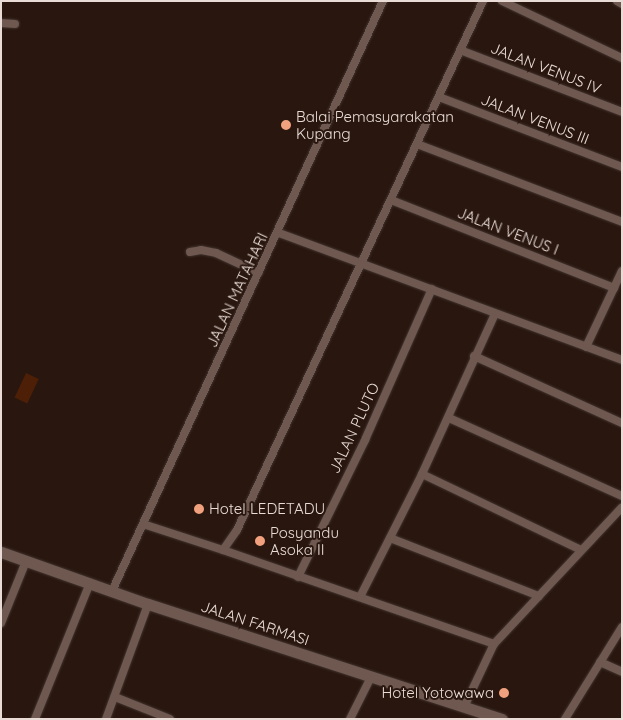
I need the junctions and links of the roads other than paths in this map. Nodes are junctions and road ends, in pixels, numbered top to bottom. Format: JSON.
{"nodes":[{"id":1,"x":383,"y":1,"type":"edge"},
{"id":2,"x":484,"y":1,"type":"edge"},
{"id":3,"x":502,"y":1,"type":"edge"},
{"id":4,"x":617,"y":1,"type":"edge"},
{"id":5,"x":622,"y":4,"type":"edge"},
{"id":6,"x":1,"y":24,"type":"edge"},
{"id":7,"x":15,"y":24,"type":"dead end"},
{"id":8,"x":460,"y":50,"type":"junction"},
{"id":9,"x":622,"y":58,"type":"edge"},
{"id":10,"x":439,"y":97,"type":"junction"},
{"id":11,"x":622,"y":112,"type":"edge"},
{"id":12,"x":416,"y":144,"type":"junction"},
{"id":13,"x":622,"y":167,"type":"edge"},
{"id":14,"x":391,"y":200,"type":"junction"},
{"id":15,"x":622,"y":222,"type":"edge"},
{"id":16,"x":279,"y":233,"type":"junction"},
{"id":17,"x":190,"y":252,"type":"dead end"},
{"id":18,"x":359,"y":265,"type":"junction"},
{"id":19,"x":622,"y":271,"type":"edge"},
{"id":20,"x":260,"y":273,"type":"junction"},
{"id":21,"x":614,"y":288,"type":"junction"},
{"id":22,"x":432,"y":290,"type":"junction"},
{"id":23,"x":495,"y":314,"type":"junction"},
{"id":24,"x":586,"y":347,"type":"junction"},
{"id":25,"x":474,"y":356,"type":"junction"},
{"id":26,"x":622,"y":360,"type":"edge"},
{"id":27,"x":449,"y":418,"type":"junction"},
{"id":28,"x":622,"y":423,"type":"edge"},
{"id":29,"x":422,"y":474,"type":"junction"},
{"id":30,"x":622,"y":496,"type":"edge"},
{"id":31,"x":622,"y":507,"type":"edge"},
{"id":32,"x":143,"y":524,"type":"junction"},
{"id":33,"x":390,"y":538,"type":"junction"},
{"id":34,"x":224,"y":550,"type":"junction"},
{"id":35,"x":581,"y":550,"type":"junction"},
{"id":36,"x":1,"y":552,"type":"edge"},
{"id":37,"x":26,"y":561,"type":"junction"},
{"id":38,"x":298,"y":576,"type":"junction"},
{"id":39,"x":90,"y":583,"type":"junction"},
{"id":40,"x":113,"y":589,"type":"junction"},
{"id":41,"x":538,"y":596,"type":"junction"},
{"id":42,"x":360,"y":597,"type":"junction"},
{"id":43,"x":148,"y":604,"type":"junction"},
{"id":44,"x":1,"y":623,"type":"edge"},
{"id":45,"x":622,"y":626,"type":"edge"},
{"id":46,"x":494,"y":644,"type":"junction"},
{"id":47,"x":600,"y":662,"type":"junction"},
{"id":48,"x":622,"y":672,"type":"edge"},
{"id":49,"x":371,"y":678,"type":"junction"},
{"id":50,"x":115,"y":697,"type":"junction"},
{"id":51,"x":465,"y":705,"type":"junction"},
{"id":52,"x":35,"y":719,"type":"edge"},
{"id":53,"x":106,"y":719,"type":"edge"},
{"id":54,"x":170,"y":719,"type":"edge"},
{"id":55,"x":350,"y":719,"type":"edge"},
{"id":56,"x":502,"y":719,"type":"edge"},
{"id":57,"x":565,"y":719,"type":"edge"}],
"edges":[{"from":1,"to":16,"type":"street","name":"JALAN MATAHARI"},
{"from":2,"to":8,"type":"street"},
{"from":3,"to":9,"type":"street"},
{"from":4,"to":5,"type":"street"},
{"from":6,"to":7,"type":"street"},
{"from":8,"to":10,"type":"street"},
{"from":8,"to":11,"type":"street","name":"JALAN VENUS IV"},
{"from":10,"to":12,"type":"street"},
{"from":10,"to":13,"type":"street","name":"JALAN VENUS III"},
{"from":12,"to":14,"type":"street"},
{"from":12,"to":15,"type":"street"},
{"from":14,"to":18,"type":"street"},
{"from":14,"to":21,"type":"street","name":"JALAN VENUS I"},
{"from":16,"to":18,"type":"street"},
{"from":16,"to":20,"type":"street","name":"JALAN MATAHARI"},
{"from":17,"to":20,"type":"street"},
{"from":18,"to":22,"type":"street"},
{"from":18,"to":34,"type":"street"},
{"from":19,"to":21,"type":"street"},
{"from":20,"to":32,"type":"street","name":"JALAN MATAHARI"},
{"from":21,"to":24,"type":"street"},
{"from":22,"to":23,"type":"street"},
{"from":22,"to":38,"type":"street","name":"JALAN PLUTO"},
{"from":23,"to":24,"type":"street"},
{"from":23,"to":25,"type":"street"},
{"from":24,"to":26,"type":"street"},
{"from":25,"to":27,"type":"street"},
{"from":25,"to":28,"type":"street"},
{"from":27,"to":29,"type":"street"},
{"from":27,"to":30,"type":"street"},
{"from":29,"to":33,"type":"street"},
{"from":29,"to":35,"type":"street"},
{"from":31,"to":35,"type":"street"},
{"from":32,"to":34,"type":"street"},
{"from":32,"to":40,"type":"street","name":"JALAN MATAHARI"},
{"from":33,"to":41,"type":"street"},
{"from":33,"to":42,"type":"street"},
{"from":34,"to":38,"type":"street"},
{"from":35,"to":41,"type":"street"},
{"from":36,"to":37,"type":"street","name":"JALAN FARMASI"},
{"from":37,"to":39,"type":"street","name":"JALAN FARMASI"},
{"from":37,"to":44,"type":"street"},
{"from":38,"to":42,"type":"street"},
{"from":39,"to":40,"type":"street","name":"JALAN FARMASI"},
{"from":39,"to":52,"type":"street"},
{"from":40,"to":43,"type":"street","name":"JALAN FARMASI"},
{"from":41,"to":46,"type":"street"},
{"from":42,"to":46,"type":"street"},
{"from":43,"to":49,"type":"street","name":"JALAN FARMASI"},
{"from":43,"to":50,"type":"street"},
{"from":45,"to":47,"type":"street"},
{"from":46,"to":51,"type":"street"},
{"from":47,"to":48,"type":"street"},
{"from":47,"to":57,"type":"street"},
{"from":49,"to":51,"type":"street","name":"JALAN FARMASI"},
{"from":49,"to":55,"type":"street"},
{"from":50,"to":53,"type":"street"},
{"from":50,"to":54,"type":"street"},
{"from":51,"to":56,"type":"street","name":"JALAN FARMASI"}]}
